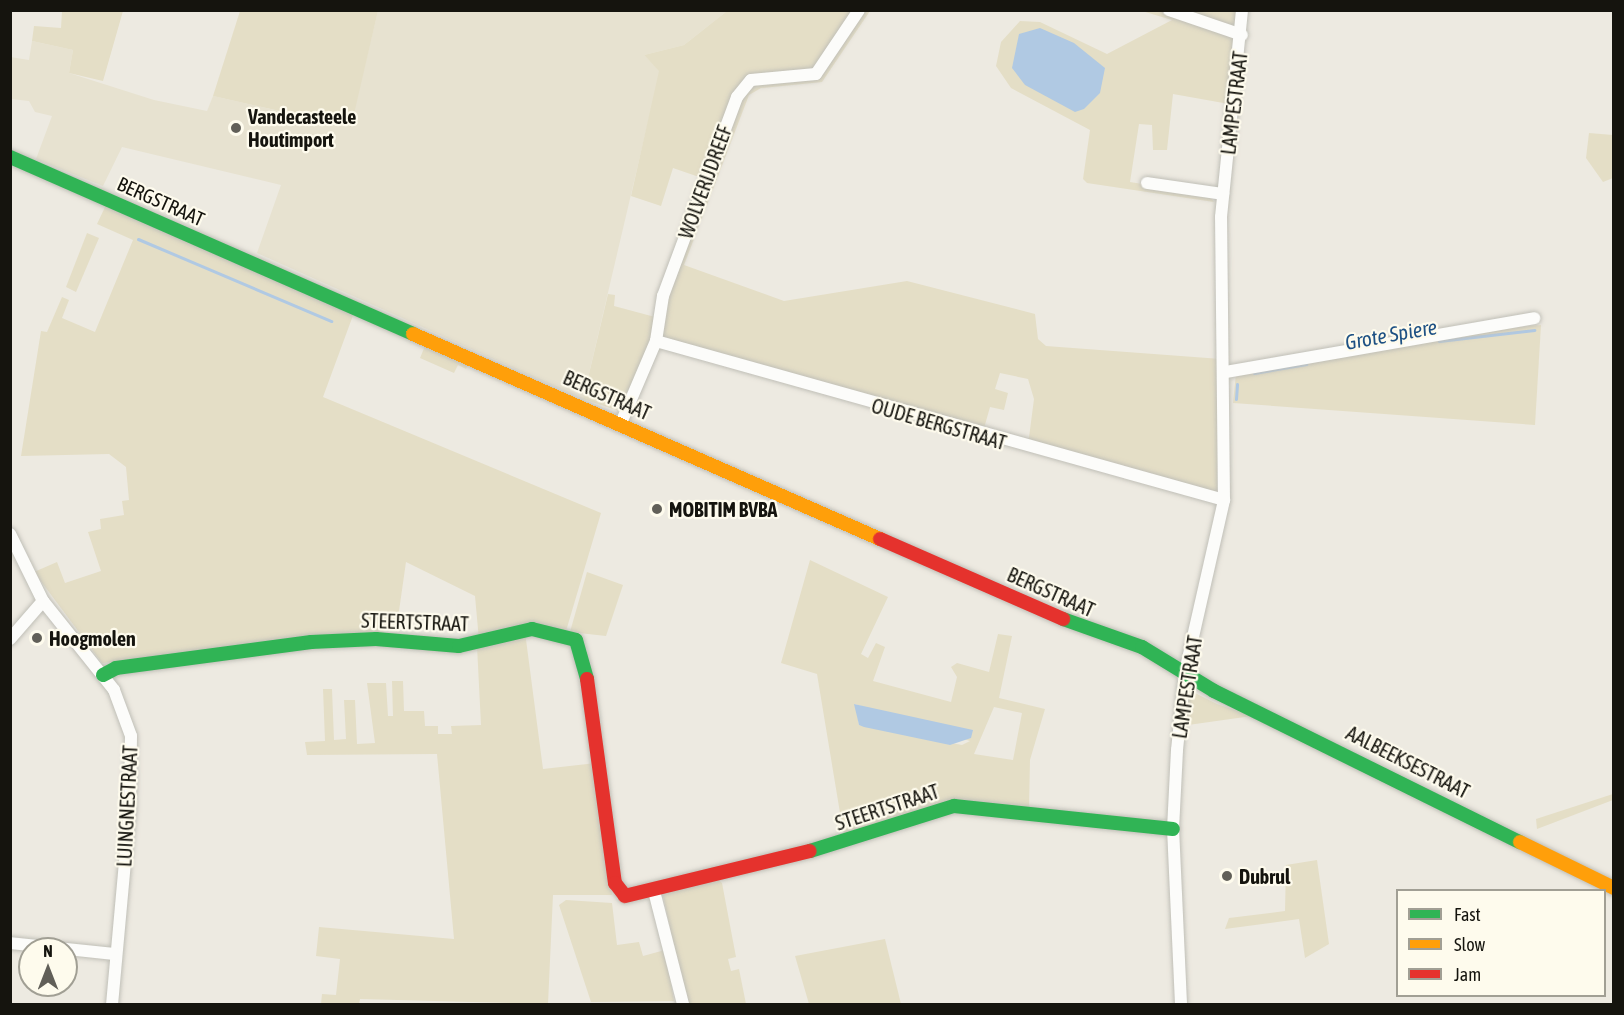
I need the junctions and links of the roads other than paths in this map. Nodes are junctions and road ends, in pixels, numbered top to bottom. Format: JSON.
{"nodes":[{"id":1,"x":860,"y":10,"type":"edge"},
{"id":2,"x":1169,"y":10,"type":"edge"},
{"id":3,"x":1242,"y":10,"type":"edge"},
{"id":4,"x":1242,"y":34,"type":"junction"},
{"id":5,"x":10,"y":157,"type":"edge"},
{"id":6,"x":1147,"y":183,"type":"dead end"},
{"id":7,"x":1223,"y":194,"type":"junction"},
{"id":8,"x":1534,"y":318,"type":"dead end"},
{"id":9,"x":656,"y":341,"type":"junction"},
{"id":10,"x":1226,"y":372,"type":"junction"},
{"id":11,"x":621,"y":423,"type":"junction"},
{"id":12,"x":1224,"y":500,"type":"junction"},
{"id":13,"x":10,"y":534,"type":"edge"},
{"id":14,"x":44,"y":601,"type":"junction"},
{"id":15,"x":10,"y":639,"type":"edge"},
{"id":16,"x":1185,"y":672,"type":"junction"},
{"id":17,"x":103,"y":675,"type":"junction"},
{"id":18,"x":1173,"y":830,"type":"junction"},
{"id":19,"x":1614,"y":888,"type":"edge"},
{"id":20,"x":654,"y":891,"type":"junction"},
{"id":21,"x":10,"y":943,"type":"edge"},
{"id":22,"x":115,"y":954,"type":"junction"},
{"id":23,"x":112,"y":1005,"type":"edge"},
{"id":24,"x":683,"y":1005,"type":"edge"},
{"id":25,"x":1181,"y":1005,"type":"edge"}],
"edges":[{"from":1,"to":9,"type":"street","name":"WOLVERIJDREEF"},
{"from":2,"to":4,"type":"street"},
{"from":3,"to":4,"type":"street","name":"LAMPESTRAAT"},
{"from":4,"to":7,"type":"street","name":"LAMPESTRAAT"},
{"from":5,"to":11,"type":"street","name":"BERGSTRAAT"},
{"from":6,"to":7,"type":"street"},
{"from":7,"to":10,"type":"street","name":"LAMPESTRAAT"},
{"from":8,"to":10,"type":"street"},
{"from":9,"to":11,"type":"street","name":"WOLVERIJDREEF"},
{"from":9,"to":12,"type":"street","name":"OUDE BERGSTRAAT"},
{"from":10,"to":12,"type":"street","name":"LAMPESTRAAT"},
{"from":11,"to":16,"type":"street","name":"BERGSTRAAT"},
{"from":12,"to":16,"type":"street","name":"LAMPESTRAAT"},
{"from":13,"to":14,"type":"street","name":"LUINGNESTRAAT"},
{"from":14,"to":15,"type":"street"},
{"from":14,"to":17,"type":"street","name":"LUINGNESTRAAT"},
{"from":16,"to":18,"type":"street","name":"LAMPESTRAAT"},
{"from":16,"to":19,"type":"street","name":"AALBEEKSESTRAAT"},
{"from":17,"to":20,"type":"street","name":"STEERTSTRAAT"},
{"from":17,"to":22,"type":"street","name":"LUINGNESTRAAT"},
{"from":18,"to":20,"type":"street","name":"STEERTSTRAAT"},
{"from":18,"to":25,"type":"street","name":"LAMPESTRAAT"},
{"from":20,"to":24,"type":"street"},
{"from":21,"to":22,"type":"street"},
{"from":22,"to":23,"type":"street","name":"LUINGNESTRAAT"}]}
